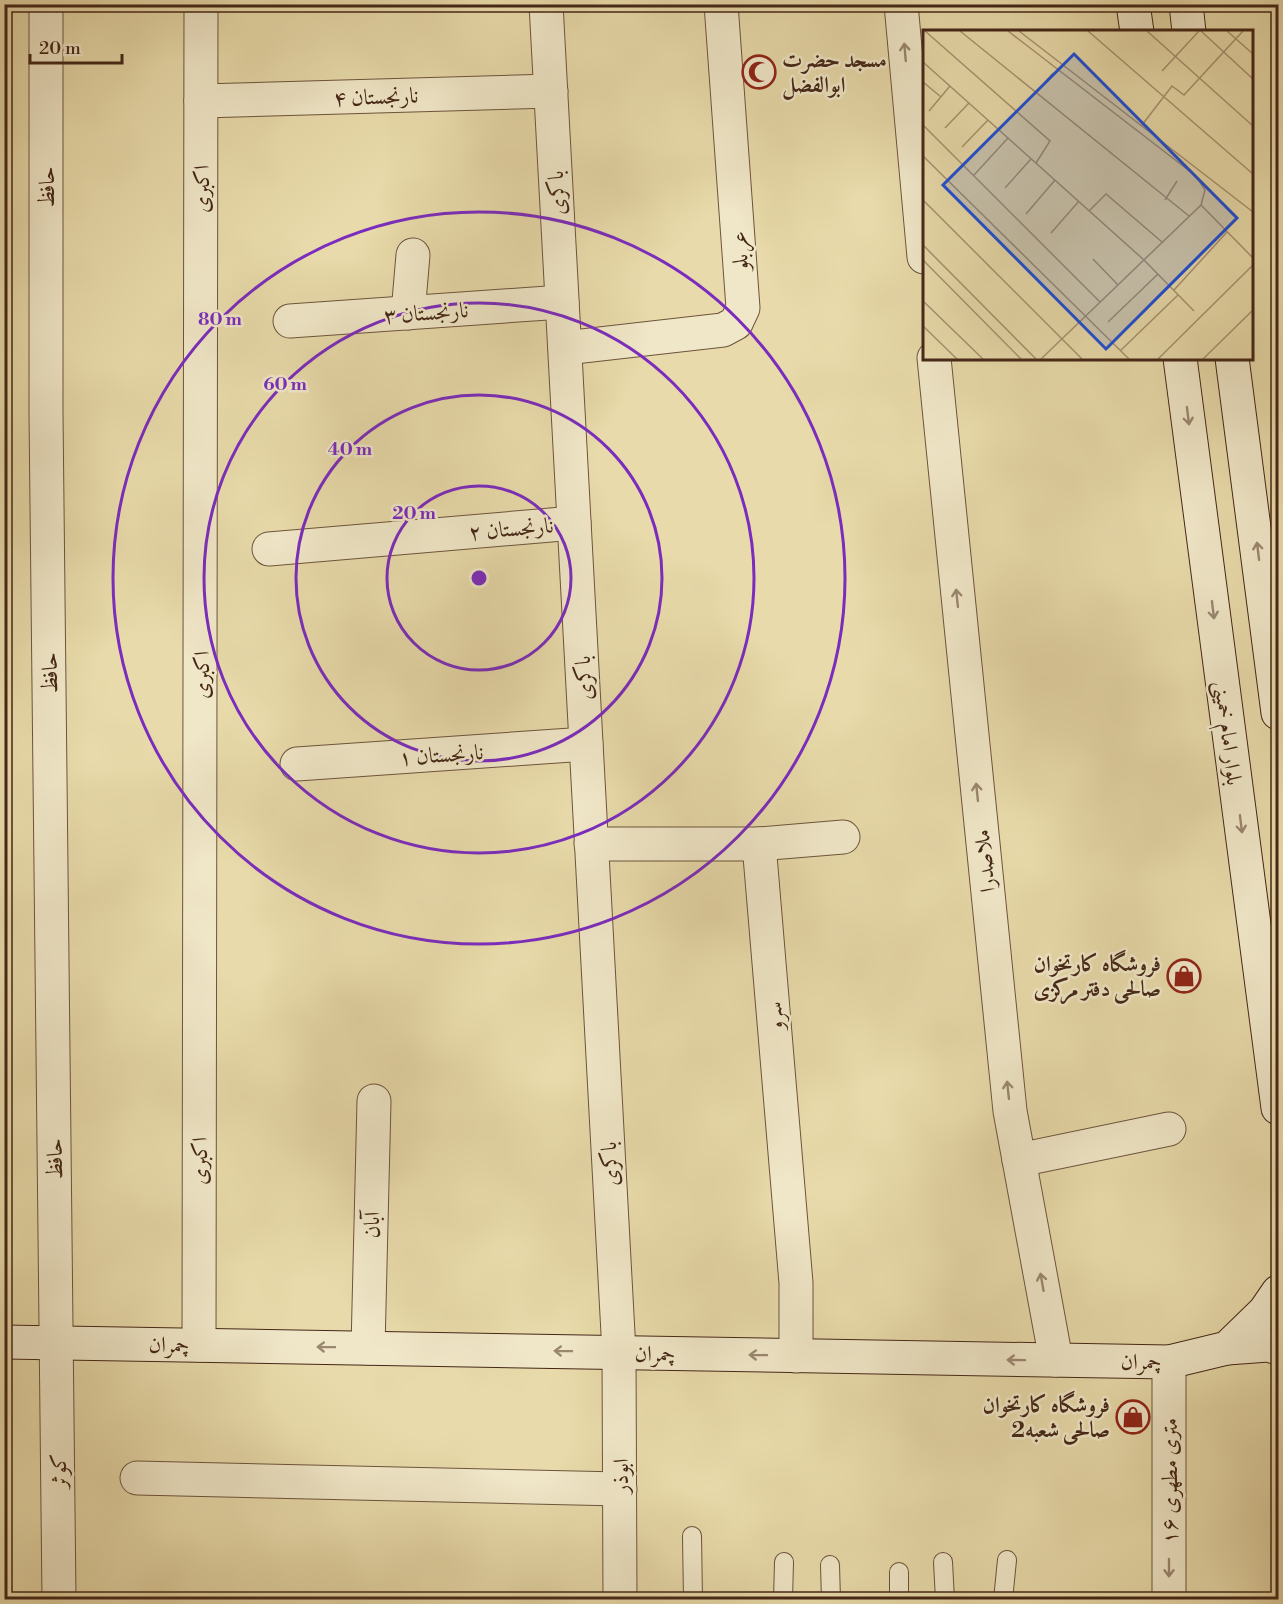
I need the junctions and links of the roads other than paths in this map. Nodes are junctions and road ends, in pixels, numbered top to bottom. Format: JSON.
{"nodes":[{"id":1,"x":46,"y":4,"type":"edge"},
{"id":2,"x":201,"y":4,"type":"edge"},
{"id":3,"x":546,"y":4,"type":"edge"},
{"id":4,"x":721,"y":4,"type":"edge"},
{"id":5,"x":1133,"y":4,"type":"edge"},
{"id":6,"x":1186,"y":4,"type":"edge"},
{"id":7,"x":910,"y":5,"type":"edge"},
{"id":8,"x":1137,"y":30,"type":"edge"},
{"id":9,"x":1189,"y":30,"type":"edge"},
{"id":10,"x":551,"y":91,"type":"junction"},
{"id":11,"x":201,"y":101,"type":"junction"},
{"id":12,"x":923,"y":239,"type":"edge"},
{"id":13,"x":413,"y":255,"type":"dead end"},
{"id":14,"x":562,"y":303,"type":"junction"},
{"id":15,"x":408,"y":313,"type":"junction"},
{"id":16,"x":290,"y":321,"type":"dead end"},
{"id":17,"x":565,"y":348,"type":"junction"},
{"id":18,"x":934,"y":360,"type":"edge"},
{"id":19,"x":1180,"y":360,"type":"edge"},
{"id":20,"x":1233,"y":360,"type":"edge"},
{"id":21,"x":574,"y":523,"type":"junction"},
{"id":22,"x":269,"y":549,"type":"dead end"},
{"id":23,"x":1277,"y":693,"type":"edge"},
{"id":24,"x":586,"y":744,"type":"junction"},
{"id":25,"x":297,"y":764,"type":"dead end"},
{"id":26,"x":843,"y":837,"type":"dead end"},
{"id":27,"x":759,"y":843,"type":"junction"},
{"id":28,"x":591,"y":844,"type":"junction"},
{"id":29,"x":374,"y":1101,"type":"dead end"},
{"id":30,"x":1278,"y":1108,"type":"edge"},
{"id":31,"x":1169,"y":1129,"type":"dead end"},
{"id":32,"x":1019,"y":1160,"type":"junction"},
{"id":33,"x":1278,"y":1292,"type":"edge"},
{"id":34,"x":4,"y":1342,"type":"edge"},
{"id":35,"x":56,"y":1342,"type":"junction"},
{"id":36,"x":199,"y":1345,"type":"junction"},
{"id":37,"x":368,"y":1348,"type":"junction"},
{"id":38,"x":1227,"y":1348,"type":"junction"},
{"id":39,"x":1278,"y":1348,"type":"edge"},
{"id":40,"x":619,"y":1352,"type":"junction"},
{"id":41,"x":796,"y":1356,"type":"junction"},
{"id":42,"x":1056,"y":1360,"type":"junction"},
{"id":43,"x":1169,"y":1362,"type":"junction"},
{"id":44,"x":137,"y":1478,"type":"dead end"},
{"id":45,"x":620,"y":1489,"type":"junction"},
{"id":46,"x":692,"y":1536,"type":"dead end"},
{"id":47,"x":1006,"y":1560,"type":"dead end"},
{"id":48,"x":784,"y":1562,"type":"dead end"},
{"id":49,"x":943,"y":1562,"type":"dead end"},
{"id":50,"x":830,"y":1565,"type":"dead end"},
{"id":51,"x":899,"y":1572,"type":"dead end"},
{"id":52,"x":59,"y":1599,"type":"edge"},
{"id":53,"x":620,"y":1599,"type":"edge"},
{"id":54,"x":693,"y":1599,"type":"edge"},
{"id":55,"x":783,"y":1599,"type":"edge"},
{"id":56,"x":831,"y":1599,"type":"edge"},
{"id":57,"x":899,"y":1599,"type":"edge"},
{"id":58,"x":945,"y":1599,"type":"edge"},
{"id":59,"x":1004,"y":1599,"type":"edge"},
{"id":60,"x":1169,"y":1599,"type":"edge"}],
"edges":[{"from":1,"to":35,"type":"street","name":"حافظ"},
{"from":2,"to":11,"type":"street","name":"اکبری"},
{"from":3,"to":10,"type":"street","name":"باکری"},
{"from":4,"to":17,"type":"street","name":"عربلو"},
{"from":5,"to":8,"type":"street"},
{"from":6,"to":9,"type":"street"},
{"from":12,"to":7,"type":"street","one_way":true},
{"from":10,"to":11,"type":"street","name":"نارنجستان ۴"},
{"from":10,"to":14,"type":"street","name":"باکری"},
{"from":11,"to":36,"type":"street","name":"اکبری"},
{"from":13,"to":15,"type":"street"},
{"from":14,"to":15,"type":"street","name":"نارنجستان ۳"},
{"from":14,"to":17,"type":"street","name":"باکری"},
{"from":15,"to":16,"type":"street","name":"نارنجستان ۳"},
{"from":17,"to":21,"type":"street","name":"باکری"},
{"from":32,"to":18,"type":"street","name":"ملاصدرا","one_way":true},
{"from":19,"to":30,"type":"street","name":"بلوار امام خمینی","one_way":true},
{"from":23,"to":20,"type":"street","one_way":true},
{"from":21,"to":22,"type":"street","name":"نارنجستان ۲"},
{"from":21,"to":24,"type":"street","name":"باکری"},
{"from":24,"to":25,"type":"street","name":"نارنجستان ۱"},
{"from":24,"to":28,"type":"street","name":"باکری"},
{"from":26,"to":27,"type":"street"},
{"from":27,"to":28,"type":"street"},
{"from":27,"to":41,"type":"street","name":"سرو"},
{"from":28,"to":40,"type":"street","name":"باکری"},
{"from":29,"to":37,"type":"street","name":"آبان"},
{"from":31,"to":32,"type":"street"},
{"from":42,"to":32,"type":"street","name":"ملاصدرا","one_way":true},
{"from":33,"to":38,"type":"street"},
{"from":34,"to":35,"type":"street","name":"چمران"},
{"from":35,"to":36,"type":"street","name":"چمران"},
{"from":35,"to":52,"type":"street","name":"کوثر"},
{"from":37,"to":36,"type":"street","name":"چمران","one_way":true},
{"from":40,"to":37,"type":"street","name":"چمران","one_way":true},
{"from":38,"to":39,"type":"street","name":"چمران"},
{"from":38,"to":43,"type":"street","name":"چمران"},
{"from":41,"to":40,"type":"street","name":"چمران","one_way":true},
{"from":40,"to":45,"type":"street","name":"ابوذر"},
{"from":42,"to":41,"type":"street","name":"چمران","one_way":true},
{"from":42,"to":43,"type":"street","name":"چمران"},
{"from":43,"to":60,"type":"street","name":"۱۶ متری مطهری","one_way":true},
{"from":44,"to":45,"type":"street"},
{"from":45,"to":53,"type":"street","name":"ابوذر"},
{"from":46,"to":54,"type":"lane"},
{"from":47,"to":59,"type":"lane"},
{"from":48,"to":55,"type":"lane"},
{"from":49,"to":58,"type":"lane"},
{"from":50,"to":56,"type":"lane"},
{"from":51,"to":57,"type":"lane"}]}
